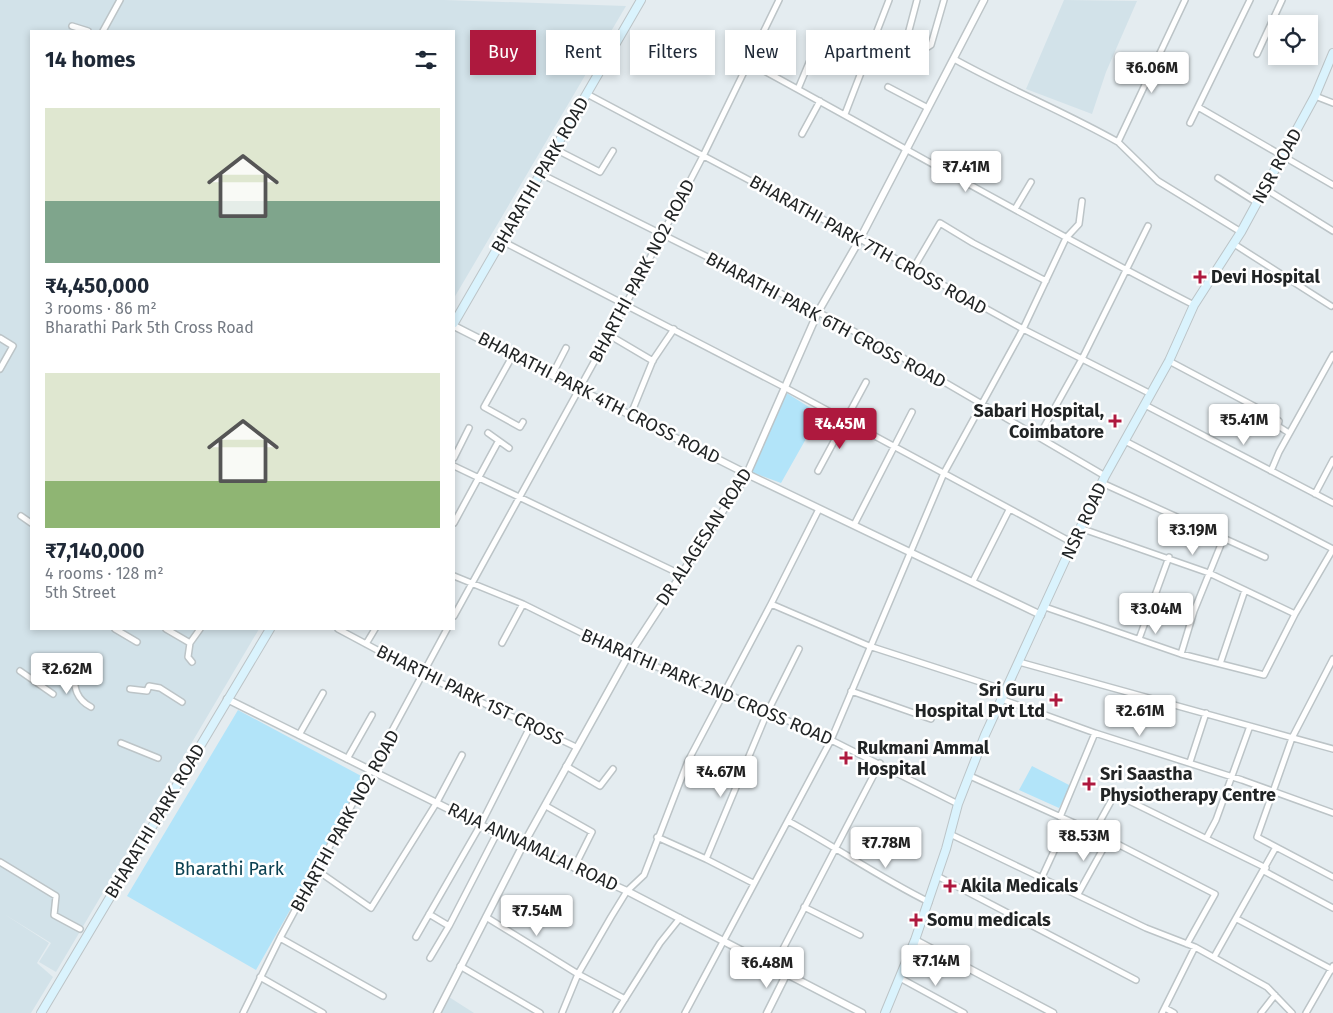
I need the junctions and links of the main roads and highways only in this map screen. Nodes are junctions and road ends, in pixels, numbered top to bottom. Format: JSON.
{"nodes":[{"id":1,"x":641,"y":0,"type":"edge"},
{"id":2,"x":1333,"y":53,"type":"edge"},
{"id":3,"x":455,"y":322,"type":"edge"},
{"id":4,"x":269,"y":630,"type":"edge"},
{"id":5,"x":41,"y":1013,"type":"edge"},
{"id":6,"x":885,"y":1013,"type":"edge"}],
"edges":[{"from":1,"to":3,"type":"main road","name":"BHARATHI PARK ROAD"},
{"from":2,"to":6,"type":"main road","name":"NSR ROAD"},
{"from":4,"to":5,"type":"main road","name":"BHARATHI PARK ROAD"}]}
